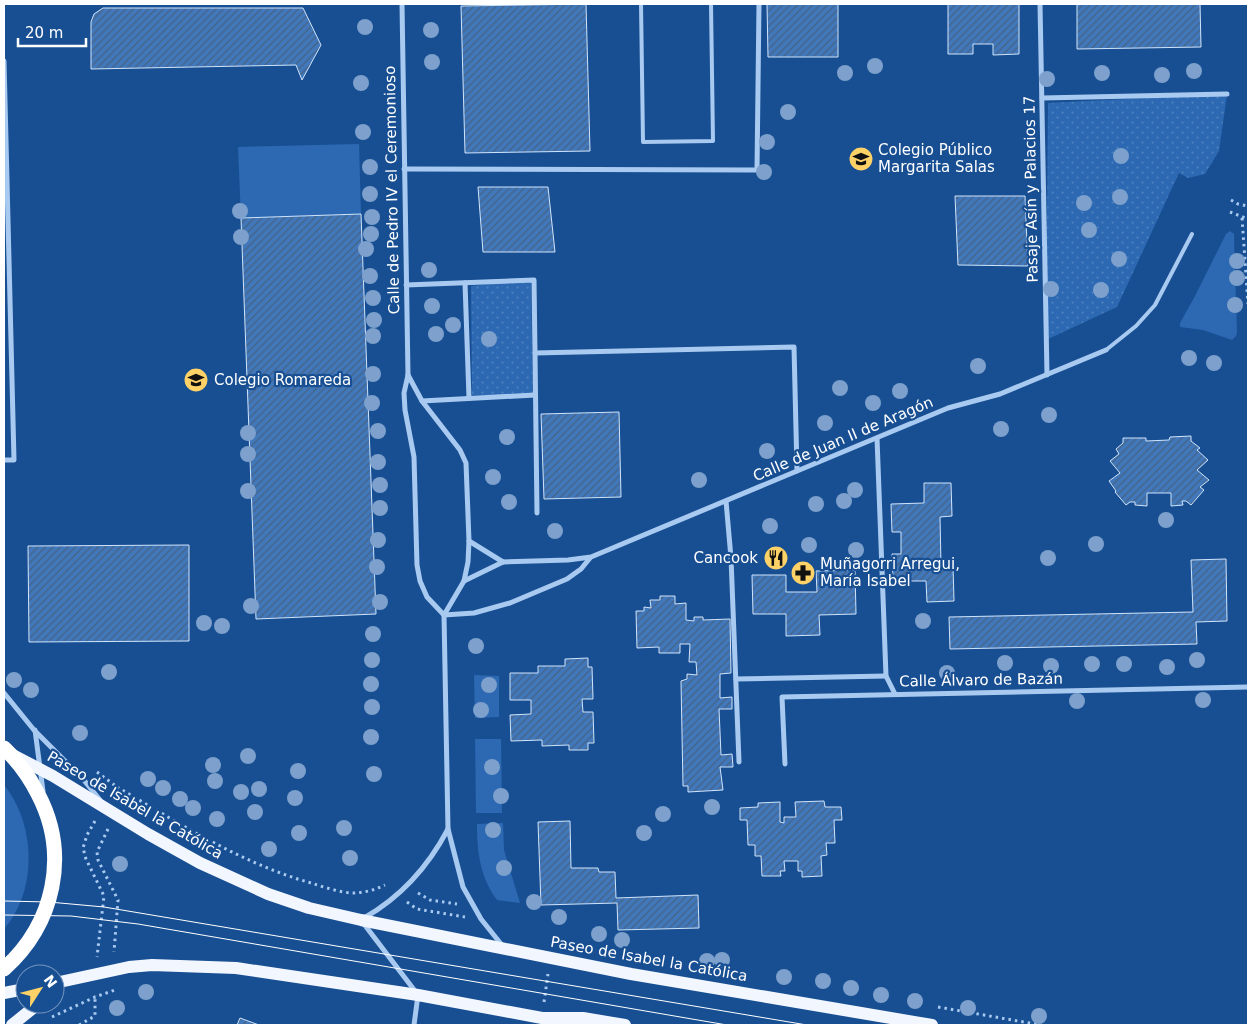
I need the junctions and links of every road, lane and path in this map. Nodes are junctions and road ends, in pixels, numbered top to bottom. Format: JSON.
{"nodes":[{"id":1,"x":402,"y":4,"type":"edge"},
{"id":2,"x":641,"y":4,"type":"edge"},
{"id":3,"x":711,"y":4,"type":"edge"},
{"id":4,"x":759,"y":4,"type":"edge"},
{"id":5,"x":1040,"y":4,"type":"edge"},
{"id":6,"x":4,"y":61,"type":"edge"},
{"id":7,"x":1227,"y":94,"type":"dead end"},
{"id":8,"x":1042,"y":98,"type":"junction"},
{"id":9,"x":404,"y":169,"type":"junction"},
{"id":10,"x":1231,"y":200,"type":"dead end"},
{"id":11,"x":1248,"y":206,"type":"edge"},
{"id":12,"x":1230,"y":212,"type":"dead end"},
{"id":13,"x":1242,"y":218,"type":"junction"},
{"id":14,"x":1248,"y":219,"type":"edge"},
{"id":15,"x":1192,"y":234,"type":"dead end"},
{"id":16,"x":466,"y":283,"type":"junction"},
{"id":17,"x":406,"y":285,"type":"junction"},
{"id":18,"x":1248,"y":304,"type":"edge"},
{"id":19,"x":1106,"y":350,"type":"joint"},
{"id":20,"x":535,"y":353,"type":"junction"},
{"id":21,"x":408,"y":375,"type":"junction"},
{"id":22,"x":1047,"y":375,"type":"junction"},
{"id":23,"x":536,"y":395,"type":"junction"},
{"id":24,"x":469,"y":398,"type":"junction"},
{"id":25,"x":422,"y":401,"type":"junction"},
{"id":26,"x":877,"y":438,"type":"junction"},
{"id":27,"x":4,"y":460,"type":"edge"},
{"id":28,"x":797,"y":472,"type":"junction"},
{"id":29,"x":726,"y":501,"type":"junction"},
{"id":30,"x":537,"y":513,"type":"dead end"},
{"id":31,"x":469,"y":541,"type":"junction"},
{"id":32,"x":590,"y":557,"type":"junction"},
{"id":33,"x":503,"y":562,"type":"junction"},
{"id":34,"x":464,"y":580,"type":"junction"},
{"id":35,"x":444,"y":615,"type":"junction"},
{"id":36,"x":886,"y":676,"type":"junction"},
{"id":37,"x":736,"y":679,"type":"junction"},
{"id":38,"x":1248,"y":687,"type":"edge"},
{"id":39,"x":4,"y":694,"type":"edge"},
{"id":40,"x":895,"y":694,"type":"junction"},
{"id":41,"x":34,"y":730,"type":"junction"},
{"id":42,"x":6,"y":750,"type":"edge"},
{"id":43,"x":739,"y":762,"type":"dead end"},
{"id":44,"x":784,"y":764,"type":"dead end"},
{"id":45,"x":39,"y":769,"type":"junction"},
{"id":46,"x":117,"y":787,"type":"dead end"},
{"id":47,"x":130,"y":794,"type":"junction"},
{"id":48,"x":104,"y":806,"type":"junction"},
{"id":49,"x":46,"y":808,"type":"junction"},
{"id":50,"x":116,"y":814,"type":"junction"},
{"id":51,"x":93,"y":825,"type":"dead end"},
{"id":52,"x":448,"y":829,"type":"junction"},
{"id":53,"x":418,"y":893,"type":"dead end"},
{"id":54,"x":398,"y":894,"type":"junction"},
{"id":55,"x":460,"y":904,"type":"dead end"},
{"id":56,"x":469,"y":918,"type":"dead end"},
{"id":57,"x":361,"y":920,"type":"junction"},
{"id":58,"x":504,"y":948,"type":"junction"},
{"id":59,"x":550,"y":958,"type":"junction"},
{"id":60,"x":97,"y":960,"type":"dead end"},
{"id":61,"x":4,"y":969,"type":"edge"},
{"id":62,"x":110,"y":972,"type":"junction"},
{"id":63,"x":71,"y":980,"type":"junction"},
{"id":64,"x":65,"y":981,"type":"edge"},
{"id":65,"x":65,"y":984,"type":"edge"},
{"id":66,"x":107,"y":992,"type":"dead end"},
{"id":67,"x":418,"y":995,"type":"junction"},
{"id":68,"x":26,"y":1014,"type":"edge"},
{"id":69,"x":542,"y":1018,"type":"junction"},
{"id":70,"x":48,"y":1019,"type":"dead end"},
{"id":71,"x":12,"y":1025,"type":"edge"},
{"id":72,"x":79,"y":1025,"type":"edge"},
{"id":73,"x":414,"y":1025,"type":"edge"},
{"id":74,"x":625,"y":1025,"type":"edge"},
{"id":75,"x":932,"y":1025,"type":"edge"}],
"edges":[{"from":1,"to":9,"type":"street","name":"Calle de Pedro IV el Ceremonioso"},
{"from":2,"to":3,"type":"lane"},
{"from":4,"to":9,"type":"street"},
{"from":5,"to":8,"type":"street","name":"Pasaje Asín y Palacios 17"},
{"from":6,"to":27,"type":"street"},
{"from":7,"to":8,"type":"street"},
{"from":8,"to":22,"type":"street","name":"Pasaje Asín y Palacios 17"},
{"from":9,"to":17,"type":"street","name":"Calle de Pedro IV el Ceremonioso"},
{"from":10,"to":11,"type":"path"},
{"from":12,"to":13,"type":"path"},
{"from":13,"to":14,"type":"path"},
{"from":13,"to":18,"type":"path"},
{"from":15,"to":19,"type":"lane"},
{"from":16,"to":17,"type":"street"},
{"from":16,"to":20,"type":"street"},
{"from":16,"to":24,"type":"street"},
{"from":17,"to":21,"type":"street","name":"Calle de Pedro IV el Ceremonioso"},
{"from":19,"to":22,"type":"street","name":"Calle de Juan II de Aragón"},
{"from":20,"to":23,"type":"street"},
{"from":20,"to":28,"type":"street"},
{"from":21,"to":25,"type":"street","name":"Calle de Pedro IV el Ceremonioso"},
{"from":21,"to":35,"type":"street","name":"Calle de Pedro IV el Ceremonioso"},
{"from":22,"to":26,"type":"street","name":"Calle de Juan II de Aragón"},
{"from":23,"to":24,"type":"street"},
{"from":23,"to":30,"type":"street"},
{"from":24,"to":25,"type":"street"},
{"from":25,"to":31,"type":"street","name":"Calle de Pedro IV el Ceremonioso"},
{"from":26,"to":28,"type":"street","name":"Calle de Juan II de Aragón"},
{"from":26,"to":36,"type":"street"},
{"from":28,"to":29,"type":"street","name":"Calle de Juan II de Aragón"},
{"from":29,"to":32,"type":"street","name":"Calle de Juan II de Aragón"},
{"from":29,"to":37,"type":"street"},
{"from":31,"to":33,"type":"street"},
{"from":31,"to":34,"type":"street","name":"Calle de Pedro IV el Ceremonioso"},
{"from":32,"to":33,"type":"street","name":"Calle de Juan II de Aragón"},
{"from":32,"to":35,"type":"street","name":"Calle de Juan II de Aragón"},
{"from":33,"to":34,"type":"street","name":"Calle de Juan II de Aragón"},
{"from":34,"to":35,"type":"street","name":"Calle de Pedro IV el Ceremonioso"},
{"from":35,"to":52,"type":"street"},
{"from":36,"to":37,"type":"street"},
{"from":36,"to":40,"type":"street"},
{"from":37,"to":43,"type":"street"},
{"from":38,"to":40,"type":"street","name":"Calle Álvaro de Bazán"},
{"from":39,"to":41,"type":"street"},
{"from":40,"to":44,"type":"street","name":"Calle Álvaro de Bazán"},
{"from":41,"to":45,"type":"street"},
{"from":41,"to":48,"type":"street"},
{"from":42,"to":45,"type":"main road","name":"Paseo de Isabel la Católica"},
{"from":42,"to":49,"type":"highway"},
{"from":45,"to":48,"type":"main road","name":"Paseo de Isabel la Católica"},
{"from":45,"to":49,"type":"street"},
{"from":46,"to":47,"type":"path","name":"Paseo de Isabel la Católica"},
{"from":47,"to":50,"type":"path"},
{"from":47,"to":54,"type":"path","name":"Paseo de Isabel la Católica"},
{"from":48,"to":50,"type":"main road","name":"Paseo de Isabel la Católica"},
{"from":49,"to":61,"type":"highway"},
{"from":50,"to":57,"type":"main road","name":"Paseo de Isabel la Católica"},
{"from":50,"to":62,"type":"path"},
{"from":51,"to":60,"type":"path"},
{"from":52,"to":54,"type":"street"},
{"from":52,"to":58,"type":"street"},
{"from":53,"to":55,"type":"path"},
{"from":54,"to":56,"type":"path","name":"Paseo de Isabel la Católica"},
{"from":54,"to":57,"type":"street"},
{"from":57,"to":58,"type":"main road","name":"Paseo de Isabel la Católica"},
{"from":57,"to":67,"type":"street"},
{"from":58,"to":59,"type":"main road","name":"Paseo de Isabel la Católica"},
{"from":59,"to":69,"type":"path"},
{"from":59,"to":75,"type":"main road","name":"Paseo de Isabel la Católica"},
{"from":62,"to":63,"type":"main road"},
{"from":62,"to":66,"type":"path"},
{"from":62,"to":67,"type":"main road"},
{"from":63,"to":64,"type":"main road"},
{"from":63,"to":65,"type":"main road"},
{"from":67,"to":69,"type":"main road"},
{"from":67,"to":73,"type":"street"},
{"from":68,"to":71,"type":"main road"},
{"from":69,"to":74,"type":"main road"},
{"from":70,"to":72,"type":"path"}]}
